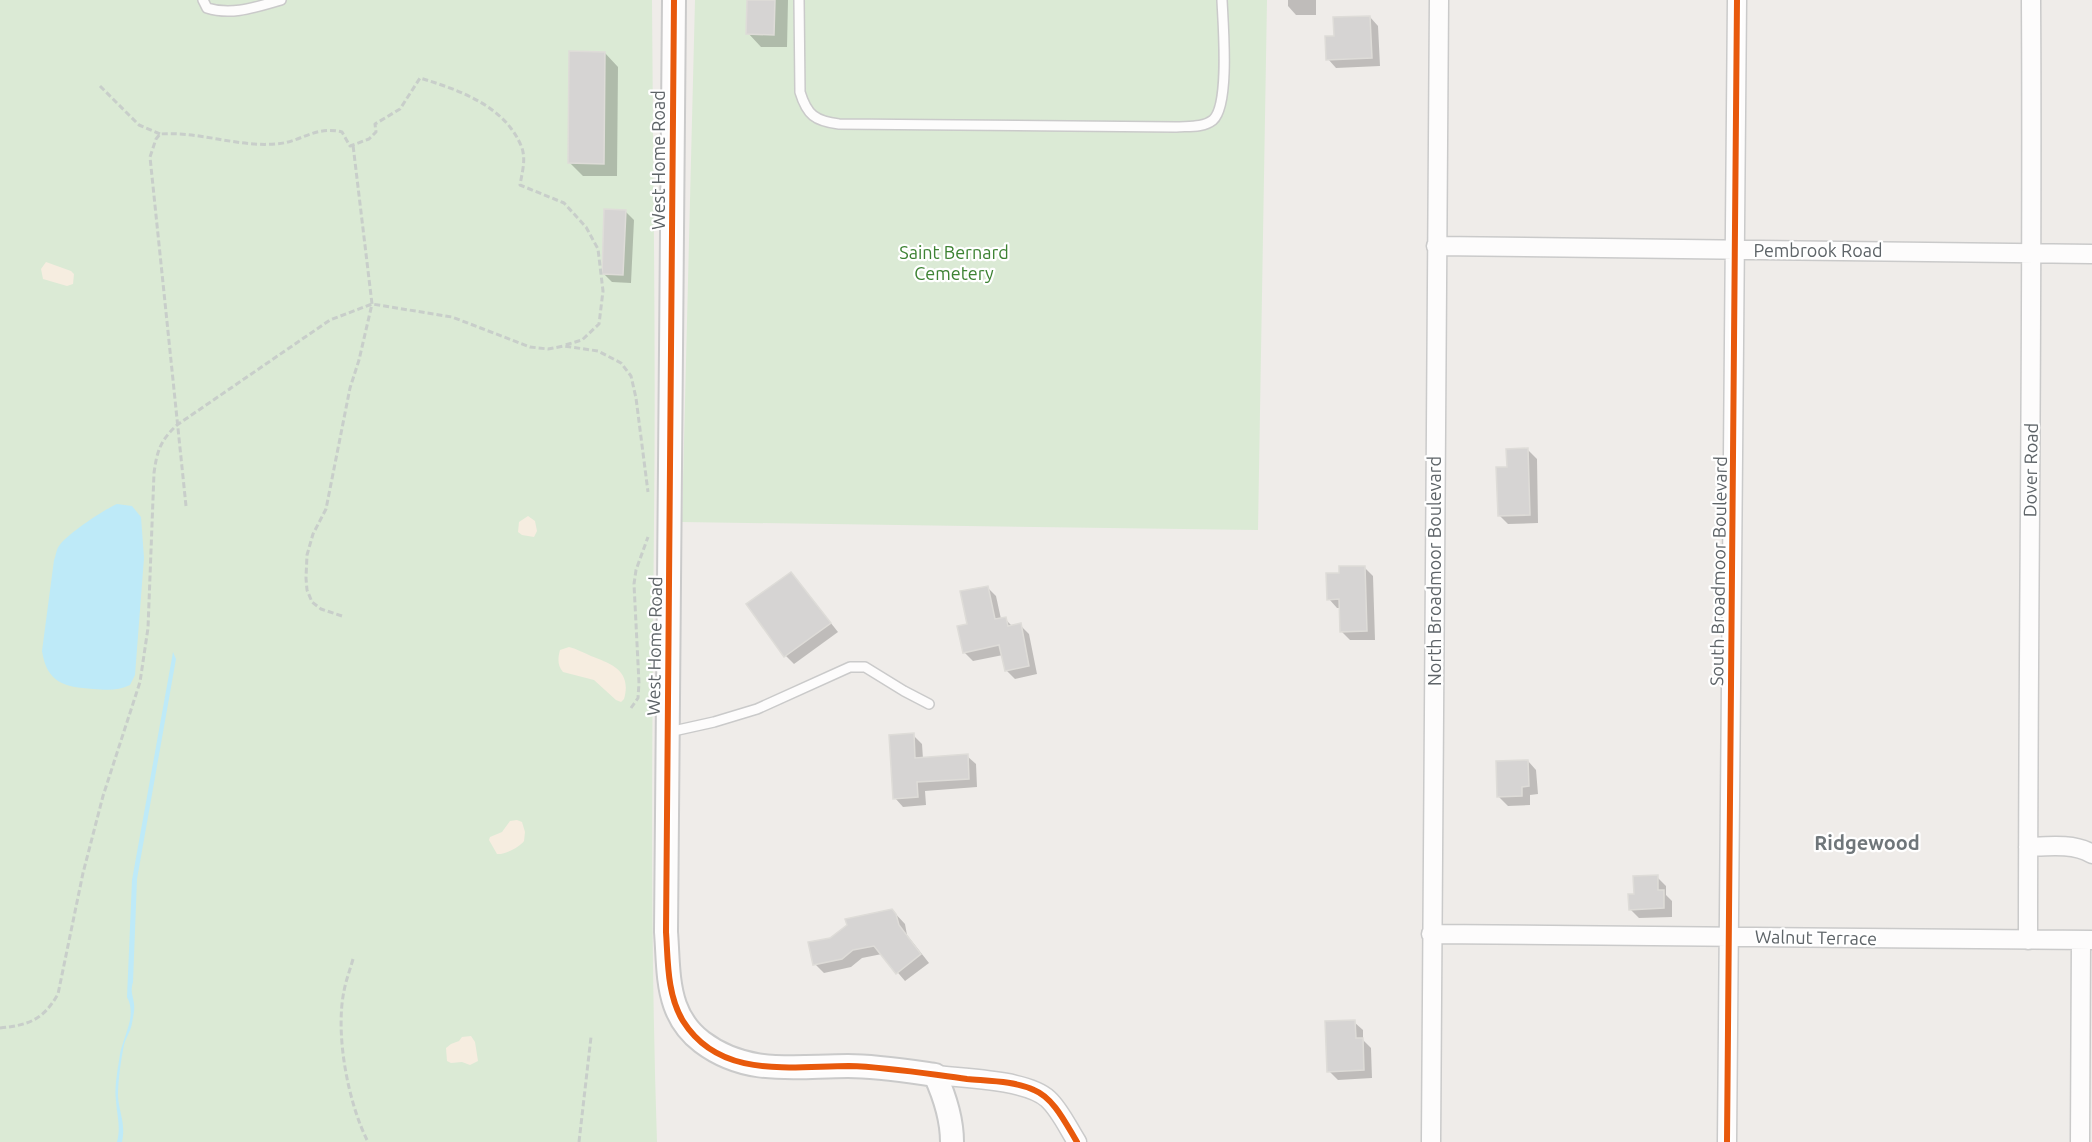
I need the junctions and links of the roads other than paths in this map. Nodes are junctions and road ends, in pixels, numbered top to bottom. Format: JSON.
{"nodes":[{"id":1,"x":202,"y":0,"type":"edge"},
{"id":2,"x":281,"y":0,"type":"edge"},
{"id":3,"x":674,"y":0,"type":"edge"},
{"id":4,"x":799,"y":0,"type":"edge"},
{"id":5,"x":1222,"y":0,"type":"edge"},
{"id":6,"x":1439,"y":0,"type":"edge"},
{"id":7,"x":1737,"y":0,"type":"edge"},
{"id":8,"x":2031,"y":0,"type":"edge"},
{"id":9,"x":257,"y":3,"type":"edge"},
{"id":10,"x":1436,"y":246,"type":"junction"},
{"id":11,"x":1736,"y":250,"type":"junction"},
{"id":12,"x":2033,"y":252,"type":"junction"},
{"id":13,"x":2092,"y":254,"type":"edge"},
{"id":14,"x":929,"y":704,"type":"dead end"},
{"id":15,"x":669,"y":732,"type":"junction"},
{"id":16,"x":2028,"y":847,"type":"junction"},
{"id":17,"x":2092,"y":854,"type":"edge"},
{"id":18,"x":1431,"y":934,"type":"junction"},
{"id":19,"x":1729,"y":936,"type":"junction"},
{"id":20,"x":2028,"y":940,"type":"junction"},
{"id":21,"x":2087,"y":940,"type":"edge"},
{"id":22,"x":935,"y":1075,"type":"junction"},
{"id":23,"x":952,"y":1142,"type":"edge"},
{"id":24,"x":1077,"y":1142,"type":"edge"},
{"id":25,"x":1431,"y":1142,"type":"edge"},
{"id":26,"x":1727,"y":1142,"type":"edge"},
{"id":27,"x":2080,"y":1142,"type":"edge"}],
"edges":[{"from":1,"to":9,"type":"lane"},
{"from":2,"to":9,"type":"lane"},
{"from":3,"to":15,"type":"street","name":"West Home Road"},
{"from":4,"to":5,"type":"lane"},
{"from":6,"to":10,"type":"street","name":"North Broadmoor Boulevard"},
{"from":7,"to":11,"type":"street","name":"South Broadmoor Boulevard"},
{"from":8,"to":12,"type":"street","name":"Dover Road"},
{"from":10,"to":11,"type":"street","name":"Pembrook Road"},
{"from":10,"to":18,"type":"street","name":"North Broadmoor Boulevard"},
{"from":11,"to":12,"type":"street","name":"Pembrook Road"},
{"from":11,"to":19,"type":"street","name":"South Broadmoor Boulevard"},
{"from":12,"to":13,"type":"street","name":"Pembrook Road"},
{"from":12,"to":16,"type":"street","name":"Dover Road"},
{"from":14,"to":15,"type":"lane"},
{"from":15,"to":22,"type":"street","name":"West Home Road"},
{"from":16,"to":17,"type":"street"},
{"from":16,"to":20,"type":"street","name":"Dover Road"},
{"from":18,"to":19,"type":"street","name":"Walnut Terrace"},
{"from":18,"to":25,"type":"street","name":"North Broadmoor Boulevard"},
{"from":19,"to":20,"type":"street","name":"Walnut Terrace"},
{"from":19,"to":26,"type":"street","name":"South Broadmoor Boulevard"},
{"from":20,"to":21,"type":"street","name":"Walnut Terrace"},
{"from":21,"to":27,"type":"street"},
{"from":22,"to":23,"type":"street"},
{"from":22,"to":24,"type":"street"}]}
